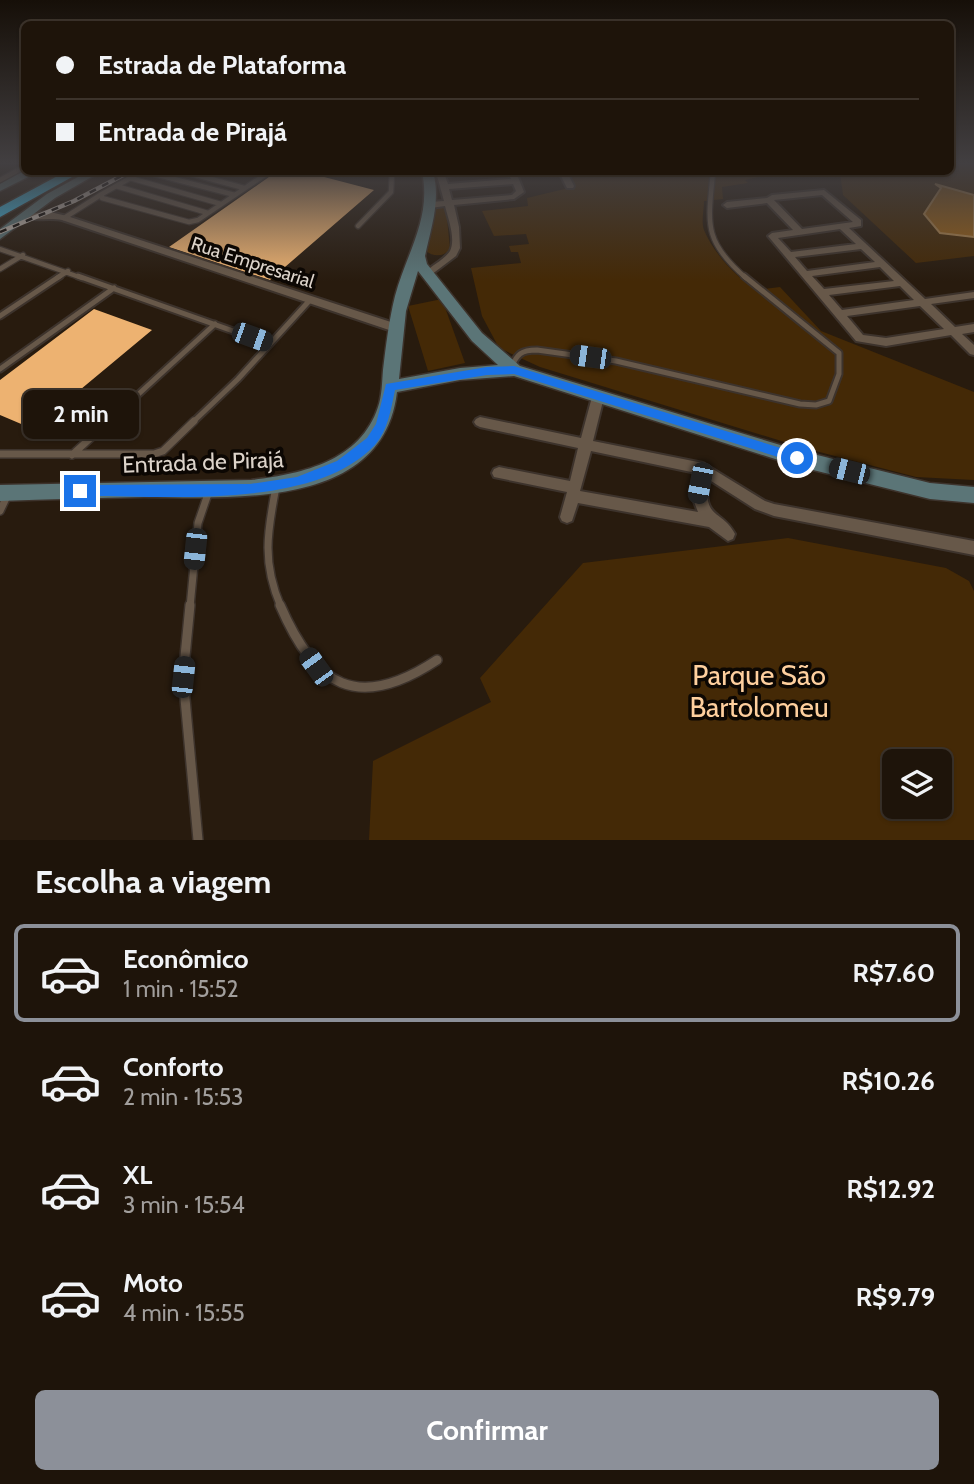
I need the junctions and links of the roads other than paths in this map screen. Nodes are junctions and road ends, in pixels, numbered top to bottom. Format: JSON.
{"nodes":[{"id":1,"x":19,"y":202,"type":"edge"},
{"id":2,"x":44,"y":202,"type":"edge"},
{"id":3,"x":50,"y":202,"type":"edge"},
{"id":4,"x":87,"y":202,"type":"edge"},
{"id":5,"x":112,"y":202,"type":"edge"},
{"id":6,"x":171,"y":202,"type":"edge"},
{"id":7,"x":215,"y":202,"type":"edge"},
{"id":8,"x":224,"y":202,"type":"edge"},
{"id":9,"x":381,"y":202,"type":"edge"},
{"id":10,"x":459,"y":202,"type":"edge"},
{"id":11,"x":709,"y":202,"type":"edge"},
{"id":12,"x":751,"y":202,"type":"edge"},
{"id":13,"x":771,"y":202,"type":"edge"},
{"id":14,"x":836,"y":202,"type":"edge"},
{"id":15,"x":450,"y":203,"type":"junction"},
{"id":16,"x":221,"y":204,"type":"junction"},
{"id":17,"x":430,"y":205,"type":"joint"},
{"id":18,"x":727,"y":205,"type":"dead end"},
{"id":19,"x":0,"y":213,"type":"edge"},
{"id":20,"x":208,"y":213,"type":"junction"},
{"id":21,"x":26,"y":217,"type":"junction"},
{"id":22,"x":61,"y":217,"type":"junction"},
{"id":23,"x":358,"y":226,"type":"dead end"},
{"id":24,"x":844,"y":227,"type":"junction"},
{"id":25,"x":799,"y":231,"type":"junction"},
{"id":26,"x":0,"y":235,"type":"edge"},
{"id":27,"x":863,"y":246,"type":"junction"},
{"id":28,"x":0,"y":249,"type":"edge"},
{"id":29,"x":419,"y":253,"type":"junction"},
{"id":30,"x":23,"y":255,"type":"junction"},
{"id":31,"x":787,"y":255,"type":"junction"},
{"id":32,"x":442,"y":260,"type":"junction"},
{"id":33,"x":882,"y":264,"type":"junction"},
{"id":34,"x":0,"y":269,"type":"edge"},
{"id":35,"x":68,"y":271,"type":"junction"},
{"id":36,"x":804,"y":274,"type":"junction"},
{"id":37,"x":427,"y":275,"type":"junction"},
{"id":38,"x":902,"y":283,"type":"junction"},
{"id":39,"x":114,"y":288,"type":"junction"},
{"id":40,"x":820,"y":293,"type":"junction"},
{"id":41,"x":974,"y":295,"type":"edge"},
{"id":42,"x":310,"y":300,"type":"junction"},
{"id":43,"x":923,"y":303,"type":"junction"},
{"id":44,"x":839,"y":314,"type":"junction"},
{"id":45,"x":0,"y":316,"type":"edge"},
{"id":46,"x":215,"y":324,"type":"junction"},
{"id":47,"x":396,"y":328,"type":"junction"},
{"id":48,"x":974,"y":328,"type":"edge"},
{"id":49,"x":953,"y":331,"type":"junction"},
{"id":50,"x":270,"y":344,"type":"junction"},
{"id":51,"x":974,"y":351,"type":"edge"},
{"id":52,"x":0,"y":369,"type":"edge"},
{"id":53,"x":512,"y":369,"type":"junction"},
{"id":54,"x":390,"y":387,"type":"junction"},
{"id":55,"x":598,"y":397,"type":"junction"},
{"id":56,"x":480,"y":422,"type":"dead end"},
{"id":57,"x":587,"y":445,"type":"junction"},
{"id":58,"x":0,"y":454,"type":"edge"},
{"id":59,"x":72,"y":455,"type":"junction"},
{"id":60,"x":703,"y":470,"type":"junction"},
{"id":61,"x":499,"y":473,"type":"dead end"},
{"id":62,"x":276,"y":487,"type":"junction"},
{"id":63,"x":209,"y":489,"type":"junction"},
{"id":64,"x":574,"y":492,"type":"junction"},
{"id":65,"x":4,"y":493,"type":"edge"},
{"id":66,"x":973,"y":498,"type":"edge"},
{"id":67,"x":0,"y":511,"type":"edge"},
{"id":68,"x":567,"y":517,"type":"dead end"},
{"id":69,"x":713,"y":521,"type":"junction"},
{"id":70,"x":728,"y":534,"type":"dead end"},
{"id":71,"x":974,"y":548,"type":"edge"},
{"id":72,"x":437,"y":660,"type":"dead end"},
{"id":73,"x":198,"y":840,"type":"edge"}],
"edges":[{"from":1,"to":19,"type":"highway"},
{"from":2,"to":21,"type":"main road"},
{"from":3,"to":22,"type":"street"},
{"from":4,"to":22,"type":"lane"},
{"from":5,"to":20,"type":"lane"},
{"from":6,"to":20,"type":"lane"},
{"from":7,"to":16,"type":"lane"},
{"from":8,"to":16,"type":"lane"},
{"from":9,"to":23,"type":"lane"},
{"from":10,"to":15,"type":"street"},
{"from":11,"to":53,"type":"lane"},
{"from":12,"to":18,"type":"street"},
{"from":13,"to":25,"type":"street"},
{"from":14,"to":24,"type":"street"},
{"from":15,"to":17,"type":"street"},
{"from":15,"to":32,"type":"street"},
{"from":16,"to":20,"type":"lane"},
{"from":17,"to":29,"type":"main road","name":"Entrada de Pirajá"},
{"from":21,"to":22,"type":"street","name":"Rua Empresarial"},
{"from":21,"to":26,"type":"main road"},
{"from":22,"to":42,"type":"street","name":"Rua Empresarial"},
{"from":24,"to":25,"type":"street"},
{"from":24,"to":27,"type":"street"},
{"from":25,"to":31,"type":"street"},
{"from":27,"to":31,"type":"street"},
{"from":27,"to":33,"type":"street"},
{"from":28,"to":30,"type":"lane"},
{"from":29,"to":32,"type":"street"},
{"from":29,"to":37,"type":"main road"},
{"from":29,"to":47,"type":"main road","name":"Entrada de Pirajá"},
{"from":30,"to":34,"type":"lane"},
{"from":30,"to":35,"type":"lane"},
{"from":31,"to":36,"type":"street"},
{"from":32,"to":37,"type":"street"},
{"from":33,"to":36,"type":"street"},
{"from":33,"to":38,"type":"street"},
{"from":35,"to":39,"type":"lane"},
{"from":35,"to":45,"type":"lane"},
{"from":36,"to":40,"type":"street"},
{"from":37,"to":53,"type":"main road"},
{"from":38,"to":40,"type":"street"},
{"from":38,"to":43,"type":"street"},
{"from":39,"to":46,"type":"lane"},
{"from":39,"to":52,"type":"lane"},
{"from":40,"to":44,"type":"street"},
{"from":41,"to":43,"type":"street"},
{"from":42,"to":47,"type":"street","name":"Rua Empresarial"},
{"from":42,"to":50,"type":"lane"},
{"from":43,"to":44,"type":"street"},
{"from":43,"to":49,"type":"street"},
{"from":44,"to":49,"type":"street"},
{"from":46,"to":50,"type":"lane"},
{"from":46,"to":59,"type":"lane"},
{"from":47,"to":54,"type":"main road","name":"Entrada de Pirajá"},
{"from":48,"to":49,"type":"street"},
{"from":49,"to":51,"type":"street"},
{"from":50,"to":59,"type":"lane"},
{"from":53,"to":54,"type":"main road"},
{"from":53,"to":55,"type":"main road"},
{"from":54,"to":62,"type":"main road","name":"Entrada de Pirajá"},
{"from":55,"to":57,"type":"street"},
{"from":55,"to":66,"type":"main road"},
{"from":56,"to":57,"type":"street"},
{"from":57,"to":60,"type":"street"},
{"from":57,"to":64,"type":"street"},
{"from":58,"to":59,"type":"lane"},
{"from":60,"to":69,"type":"street"},
{"from":60,"to":71,"type":"street"},
{"from":61,"to":64,"type":"street"},
{"from":62,"to":63,"type":"main road","name":"Entrada de Pirajá"},
{"from":62,"to":72,"type":"lane"},
{"from":63,"to":65,"type":"main road","name":"Entrada de Pirajá"},
{"from":63,"to":73,"type":"lane"},
{"from":64,"to":68,"type":"street"},
{"from":64,"to":69,"type":"street"},
{"from":65,"to":67,"type":"lane"},
{"from":69,"to":70,"type":"street"}]}
